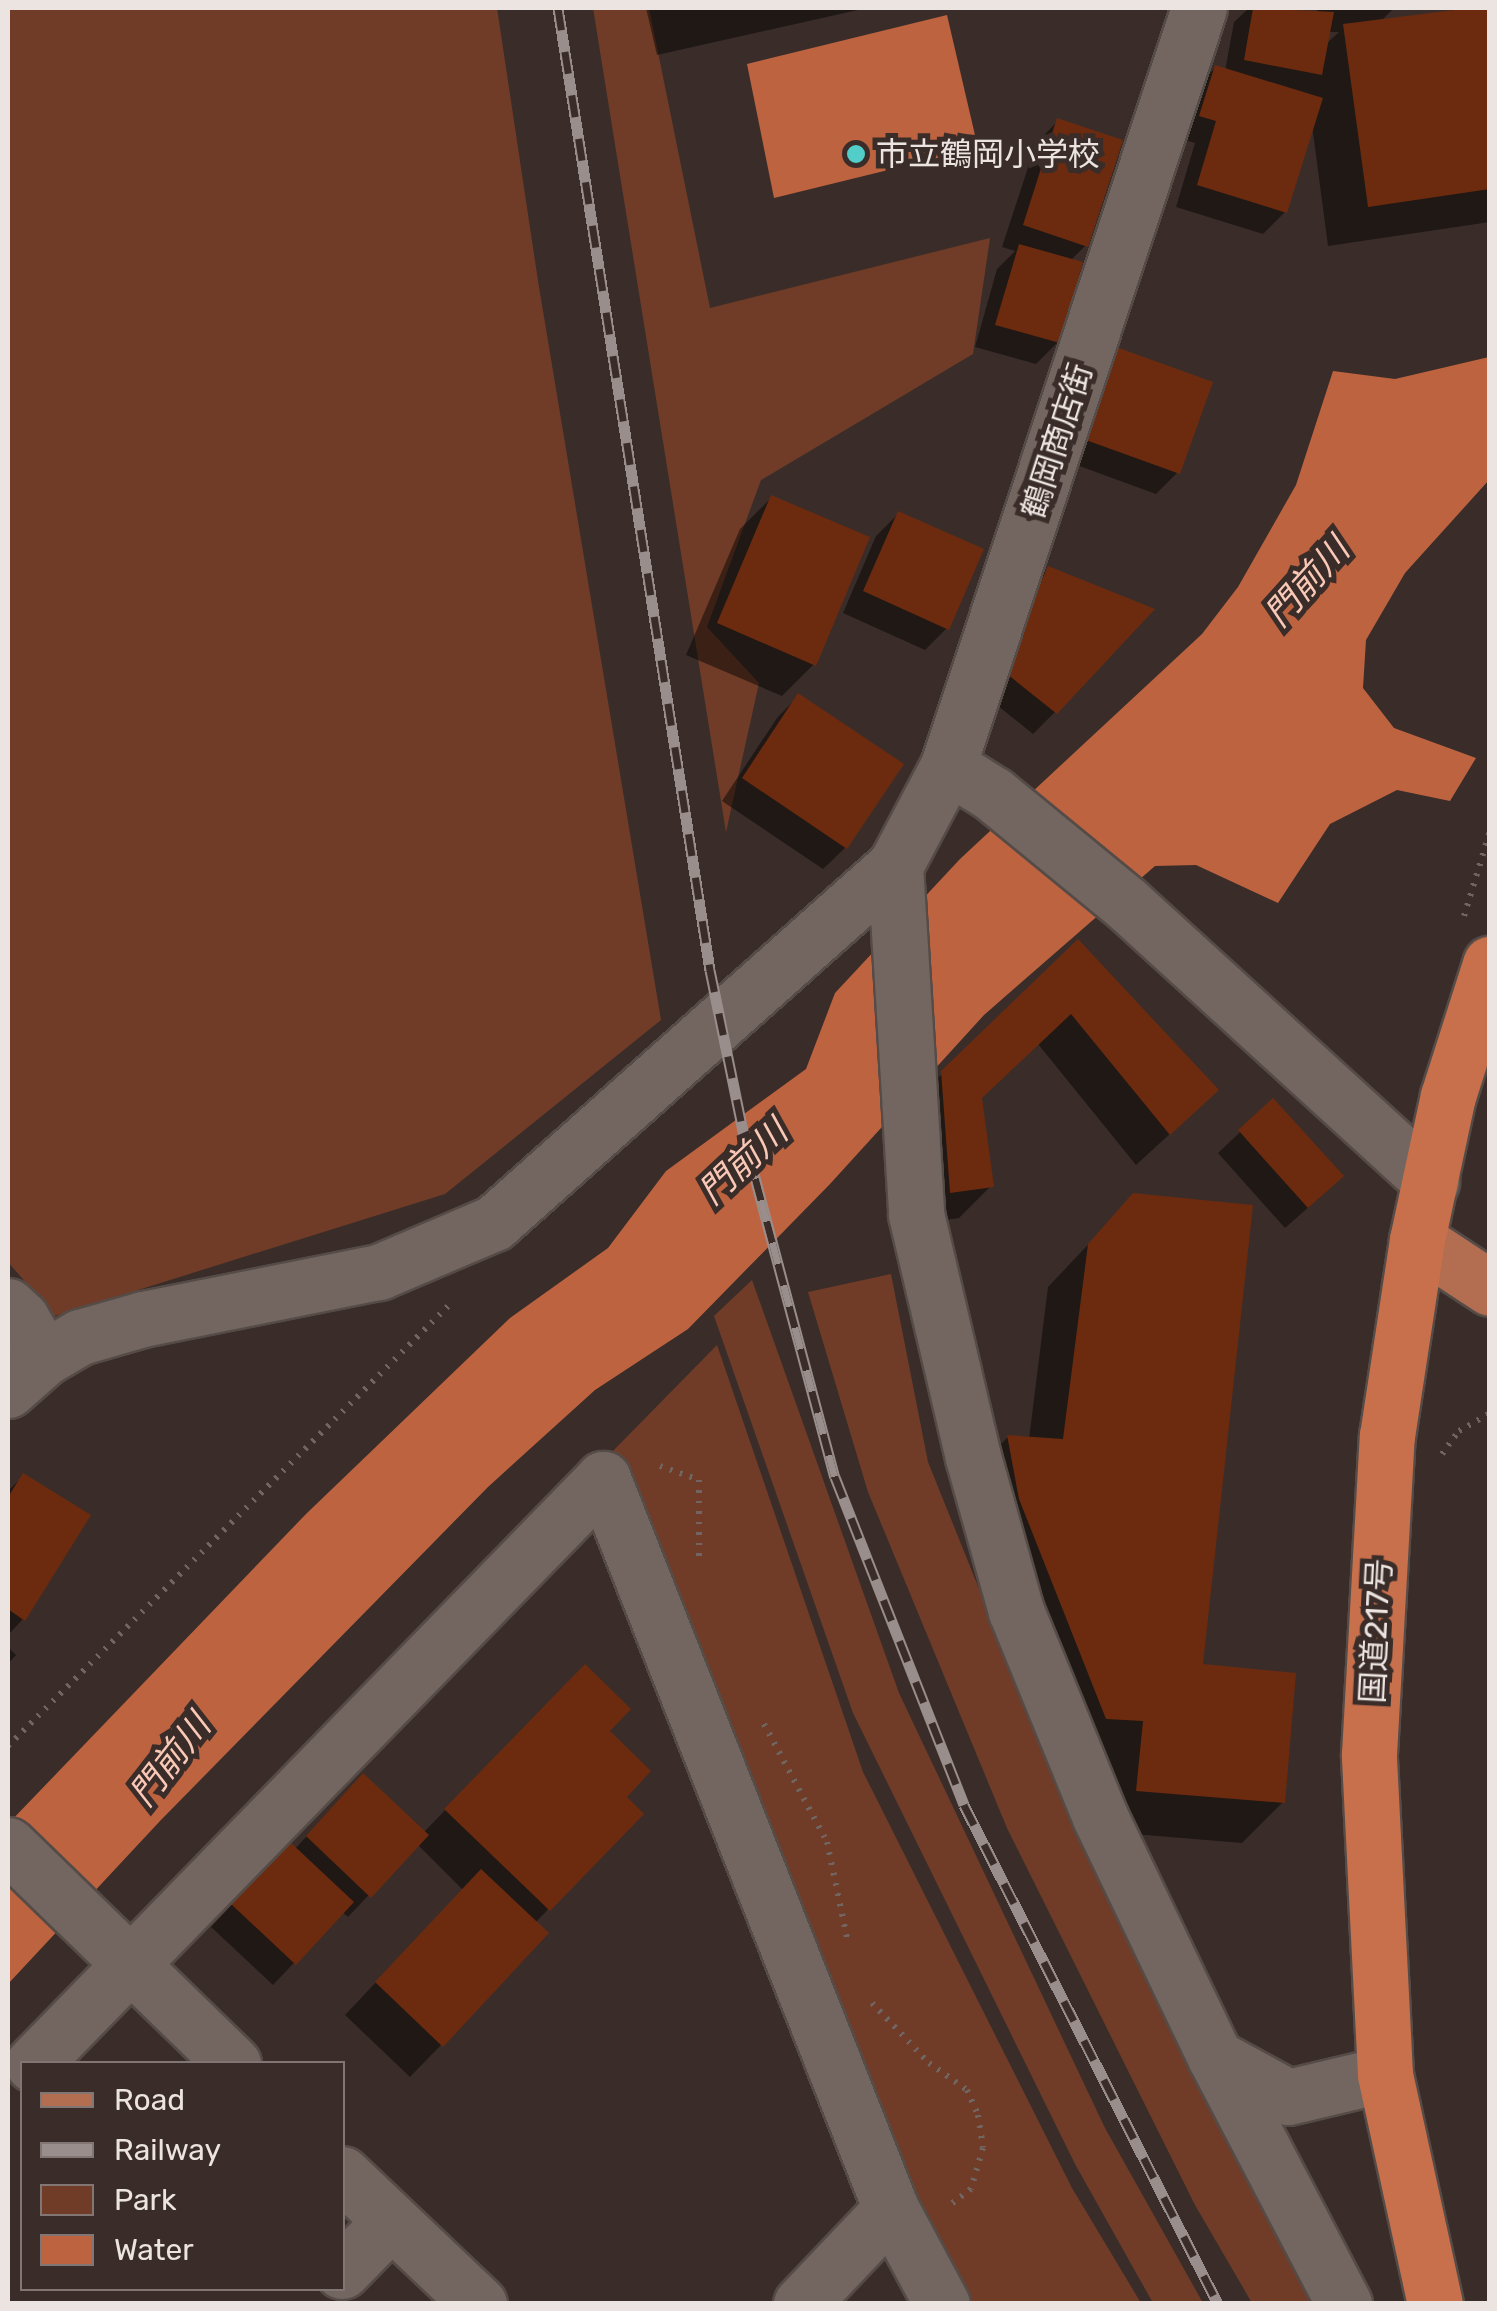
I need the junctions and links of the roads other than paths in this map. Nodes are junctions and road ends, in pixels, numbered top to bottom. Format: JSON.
{"nodes":[{"id":1,"x":1199,"y":8,"type":"edge"},
{"id":2,"x":948,"y":766,"type":"junction"},
{"id":3,"x":896,"y":891,"type":"junction"},
{"id":4,"x":1482,"y":987,"type":"edge"},
{"id":5,"x":1431,"y":1182,"type":"junction"},
{"id":6,"x":1417,"y":1240,"type":"junction"},
{"id":7,"x":1490,"y":1288,"type":"edge"},
{"id":8,"x":8,"y":1306,"type":"edge"},
{"id":9,"x":26,"y":1374,"type":"edge"},
{"id":10,"x":8,"y":1846,"type":"edge"},
{"id":11,"x":130,"y":1960,"type":"junction"},
{"id":12,"x":1215,"y":2057,"type":"junction"},
{"id":13,"x":36,"y":2061,"type":"edge"},
{"id":14,"x":230,"y":2061,"type":"edge"},
{"id":15,"x":1385,"y":2074,"type":"junction"},
{"id":16,"x":345,"y":2177,"type":"edge"},
{"id":17,"x":390,"y":2222,"type":"junction"},
{"id":18,"x":898,"y":2223,"type":"junction"},
{"id":19,"x":345,"y":2268,"type":"edge"},
{"id":20,"x":479,"y":2304,"type":"edge"},
{"id":21,"x":801,"y":2304,"type":"edge"},
{"id":22,"x":942,"y":2304,"type":"edge"},
{"id":23,"x":1344,"y":2304,"type":"edge"},
{"id":24,"x":1435,"y":2304,"type":"edge"}],
"edges":[{"from":1,"to":2,"type":"street","name":"鶴岡商店街"},
{"from":2,"to":3,"type":"street","name":"鶴岡商店街"},
{"from":2,"to":5,"type":"street"},
{"from":3,"to":9,"type":"street"},
{"from":3,"to":12,"type":"street"},
{"from":4,"to":5,"type":"highway","name":"国道217号"},
{"from":5,"to":6,"type":"highway","name":"国道217号"},
{"from":6,"to":7,"type":"main road"},
{"from":6,"to":15,"type":"highway","name":"国道217号"},
{"from":8,"to":9,"type":"street"},
{"from":10,"to":11,"type":"street"},
{"from":11,"to":13,"type":"street"},
{"from":11,"to":14,"type":"street"},
{"from":11,"to":18,"type":"street"},
{"from":12,"to":15,"type":"street"},
{"from":12,"to":23,"type":"street"},
{"from":15,"to":24,"type":"highway","name":"国道217号"},
{"from":16,"to":17,"type":"street"},
{"from":17,"to":19,"type":"street"},
{"from":17,"to":20,"type":"street"},
{"from":18,"to":21,"type":"street"},
{"from":18,"to":22,"type":"street"}]}
